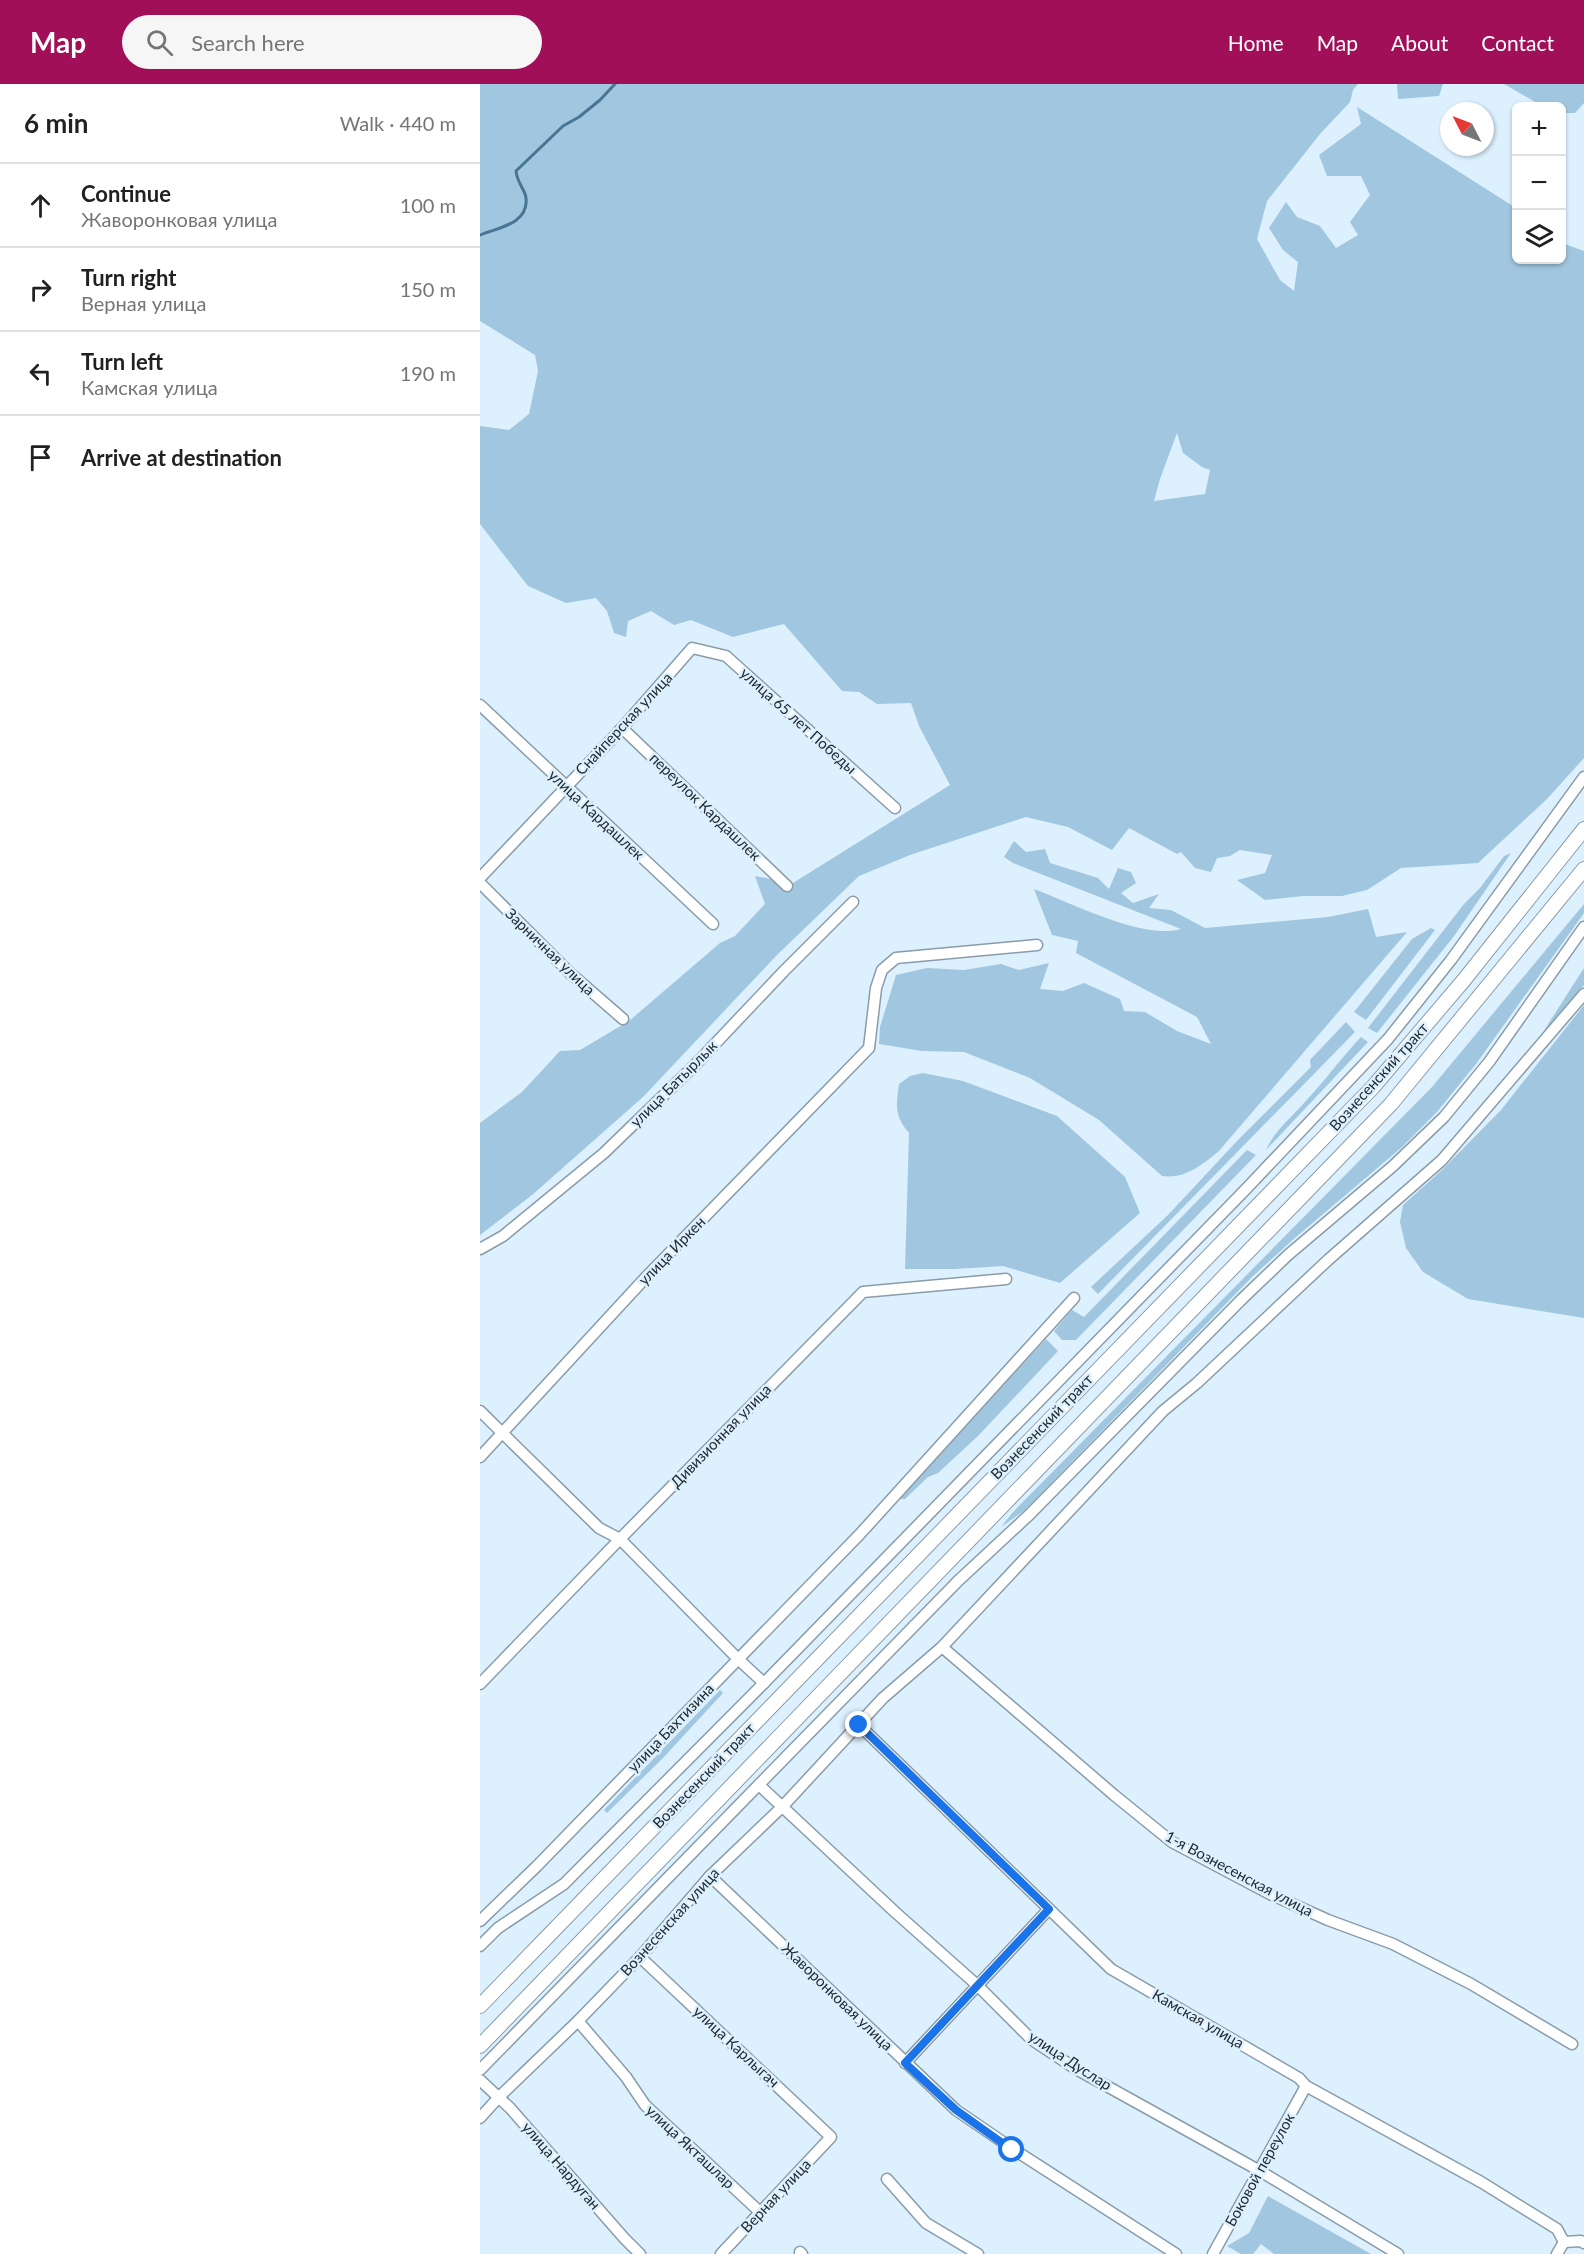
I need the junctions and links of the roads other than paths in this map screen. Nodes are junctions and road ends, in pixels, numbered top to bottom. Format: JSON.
{"nodes":[{"id":1,"x":692,"y":648,"type":"joint"},
{"id":2,"x":480,"y":705,"type":"edge"},
{"id":3,"x":622,"y":728,"type":"junction"},
{"id":4,"x":1584,"y":777,"type":"edge"},
{"id":5,"x":565,"y":787,"type":"junction"},
{"id":6,"x":895,"y":808,"type":"dead end"},
{"id":7,"x":1584,"y":830,"type":"edge"},
{"id":8,"x":1584,"y":869,"type":"edge"},
{"id":9,"x":480,"y":878,"type":"edge"},
{"id":10,"x":480,"y":882,"type":"edge"},
{"id":11,"x":788,"y":886,"type":"dead end"},
{"id":12,"x":853,"y":902,"type":"dead end"},
{"id":13,"x":713,"y":924,"type":"dead end"},
{"id":14,"x":1584,"y":927,"type":"edge"},
{"id":15,"x":1037,"y":945,"type":"dead end"},
{"id":16,"x":1584,"y":994,"type":"edge"},
{"id":17,"x":623,"y":1019,"type":"dead end"},
{"id":18,"x":480,"y":1249,"type":"edge"},
{"id":19,"x":1006,"y":1278,"type":"dead end"},
{"id":20,"x":1074,"y":1298,"type":"dead end"},
{"id":21,"x":480,"y":1411,"type":"edge"},
{"id":22,"x":504,"y":1433,"type":"junction"},
{"id":23,"x":480,"y":1457,"type":"edge"},
{"id":24,"x":620,"y":1539,"type":"junction"},
{"id":25,"x":942,"y":1647,"type":"junction"},
{"id":26,"x":738,"y":1659,"type":"junction"},
{"id":27,"x":765,"y":1683,"type":"junction"},
{"id":28,"x":480,"y":1684,"type":"edge"},
{"id":29,"x":859,"y":1725,"type":"junction"},
{"id":30,"x":759,"y":1785,"type":"junction"},
{"id":31,"x":783,"y":1806,"type":"junction"},
{"id":32,"x":710,"y":1876,"type":"junction"},
{"id":33,"x":1049,"y":1909,"type":"junction"},
{"id":34,"x":480,"y":1921,"type":"edge"},
{"id":35,"x":480,"y":1946,"type":"edge"},
{"id":36,"x":640,"y":1957,"type":"junction"},
{"id":37,"x":977,"y":1985,"type":"junction"},
{"id":38,"x":480,"y":2006,"type":"edge"},
{"id":39,"x":578,"y":2021,"type":"junction"},
{"id":40,"x":1572,"y":2044,"type":"dead end"},
{"id":41,"x":480,"y":2046,"type":"edge"},
{"id":42,"x":905,"y":2063,"type":"junction"},
{"id":43,"x":480,"y":2070,"type":"edge"},
{"id":44,"x":480,"y":2079,"type":"edge"},
{"id":45,"x":1306,"y":2086,"type":"junction"},
{"id":46,"x":499,"y":2097,"type":"junction"},
{"id":47,"x":480,"y":2118,"type":"edge"},
{"id":48,"x":831,"y":2137,"type":"joint"},
{"id":49,"x":1260,"y":2170,"type":"junction"},
{"id":50,"x":887,"y":2179,"type":"dead end"},
{"id":51,"x":761,"y":2213,"type":"junction"},
{"id":52,"x":1564,"y":2242,"type":"junction"},
{"id":53,"x":1584,"y":2243,"type":"edge"},
{"id":54,"x":640,"y":2254,"type":"edge"},
{"id":55,"x":721,"y":2254,"type":"edge"},
{"id":56,"x":978,"y":2254,"type":"edge"},
{"id":57,"x":1176,"y":2254,"type":"edge"},
{"id":58,"x":1213,"y":2254,"type":"edge"},
{"id":59,"x":1398,"y":2254,"type":"edge"},
{"id":60,"x":1557,"y":2254,"type":"edge"}],
"edges":[{"from":1,"to":3,"type":"street","name":"Снайперская улица"},
{"from":1,"to":6,"type":"street","name":"улица 65 лет Победы"},
{"from":2,"to":5,"type":"street","name":"улица Кардашлек"},
{"from":3,"to":5,"type":"street","name":"Снайперская улица"},
{"from":3,"to":11,"type":"street","name":"переулок Кардашлек"},
{"from":4,"to":27,"type":"street"},
{"from":5,"to":9,"type":"street","name":"Снайперская улица"},
{"from":5,"to":13,"type":"street","name":"улица Кардашлек"},
{"from":7,"to":38,"type":"main road","name":"Вознесенский тракт"},
{"from":8,"to":41,"type":"main road","name":"Вознесенский тракт"},
{"from":10,"to":17,"type":"street","name":"Зарничная улица"},
{"from":12,"to":18,"type":"street","name":"улица Батырлык"},
{"from":14,"to":30,"type":"street"},
{"from":15,"to":22,"type":"street","name":"улица Иркен"},
{"from":16,"to":25,"type":"street","name":"Вознесенская улица"},
{"from":19,"to":24,"type":"street","name":"Дивизионная улица"},
{"from":20,"to":26,"type":"street","name":"улица Бахтизина"},
{"from":21,"to":22,"type":"street"},
{"from":22,"to":23,"type":"street","name":"улица Иркен"},
{"from":22,"to":24,"type":"street"},
{"from":24,"to":26,"type":"street"},
{"from":24,"to":28,"type":"street","name":"Дивизионная улица"},
{"from":25,"to":29,"type":"street","name":"Вознесенская улица"},
{"from":25,"to":40,"type":"street","name":"1-я Вознесенская улица"},
{"from":26,"to":27,"type":"street"},
{"from":26,"to":34,"type":"street","name":"улица Бахтизина"},
{"from":27,"to":35,"type":"street"},
{"from":29,"to":31,"type":"street","name":"Вознесенская улица"},
{"from":29,"to":33,"type":"street","name":"Камская улица"},
{"from":30,"to":31,"type":"street","name":"улица Дуслар"},
{"from":30,"to":43,"type":"street"},
{"from":31,"to":32,"type":"street","name":"Вознесенская улица"},
{"from":31,"to":37,"type":"street","name":"улица Дуслар"},
{"from":32,"to":36,"type":"street","name":"Вознесенская улица"},
{"from":32,"to":42,"type":"street","name":"Жаворонковая улица"},
{"from":33,"to":37,"type":"street"},
{"from":33,"to":45,"type":"street","name":"Камская улица"},
{"from":36,"to":39,"type":"street","name":"Вознесенская улица"},
{"from":36,"to":48,"type":"street","name":"улица Карлыгач"},
{"from":37,"to":42,"type":"street"},
{"from":37,"to":49,"type":"street","name":"улица Дуслар"},
{"from":39,"to":46,"type":"street","name":"Вознесенская улица"},
{"from":39,"to":51,"type":"street","name":"улица Якташлар"},
{"from":42,"to":57,"type":"street","name":"Жаворонковая улица"},
{"from":44,"to":46,"type":"street","name":"улица Нардуган"},
{"from":45,"to":49,"type":"street","name":"Боковой переулок"},
{"from":45,"to":52,"type":"street","name":"Камская улица"},
{"from":46,"to":47,"type":"street","name":"Вознесенская улица"},
{"from":46,"to":54,"type":"street","name":"улица Нардуган"},
{"from":48,"to":51,"type":"street","name":"Верная улица"},
{"from":49,"to":58,"type":"street","name":"Боковой переулок"},
{"from":49,"to":59,"type":"street","name":"улица Дуслар"},
{"from":50,"to":56,"type":"street"},
{"from":51,"to":55,"type":"street","name":"Верная улица"},
{"from":52,"to":53,"type":"street"},
{"from":52,"to":60,"type":"street"}]}
